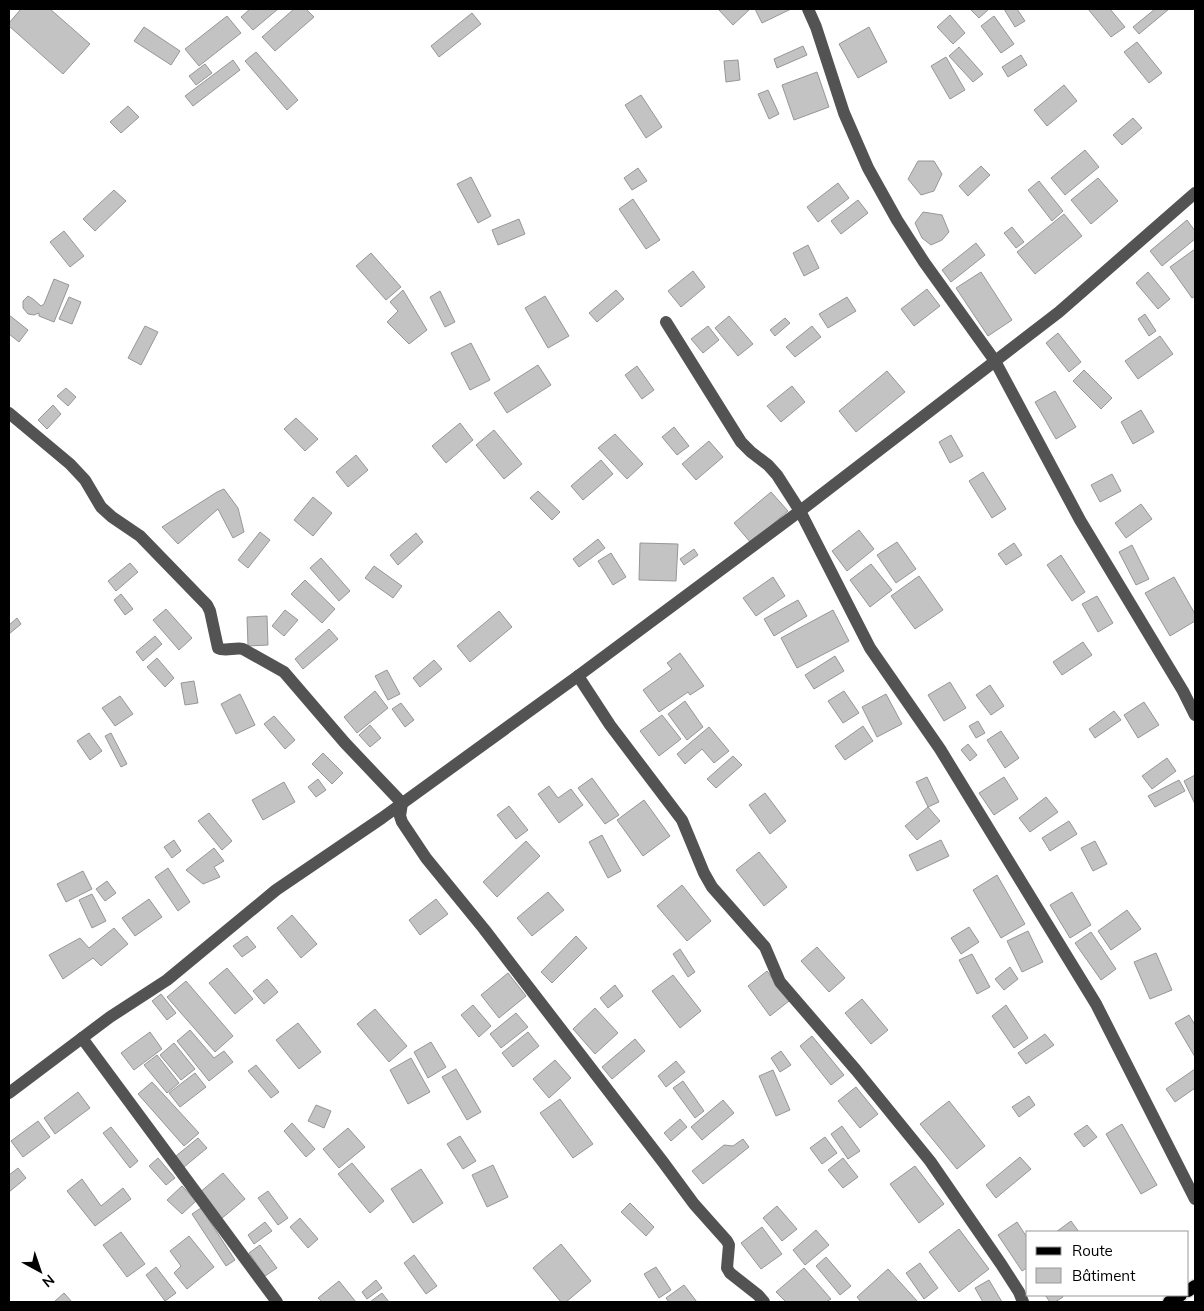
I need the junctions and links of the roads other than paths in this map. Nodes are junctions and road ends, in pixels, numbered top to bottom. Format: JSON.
{"nodes":[{"id":1,"x":808,"y":9,"type":"edge"},
{"id":2,"x":1195,"y":193,"type":"edge"},
{"id":3,"x":666,"y":322,"type":"dead end"},
{"id":4,"x":995,"y":361,"type":"junction"},
{"id":5,"x":9,"y":413,"type":"edge"},
{"id":6,"x":800,"y":512,"type":"junction"},
{"id":7,"x":578,"y":676,"type":"junction"},
{"id":8,"x":1195,"y":715,"type":"edge"},
{"id":9,"x":402,"y":803,"type":"junction"},
{"id":10,"x":82,"y":1038,"type":"junction"},
{"id":11,"x":9,"y":1093,"type":"edge"},
{"id":12,"x":1195,"y":1199,"type":"edge"},
{"id":13,"x":1179,"y":1296,"type":"edge"},
{"id":14,"x":277,"y":1302,"type":"edge"},
{"id":15,"x":764,"y":1302,"type":"edge"},
{"id":16,"x":1023,"y":1302,"type":"edge"},
{"id":17,"x":1168,"y":1302,"type":"edge"}],
"edges":[{"from":1,"to":4,"type":"street"},
{"from":2,"to":4,"type":"street"},
{"from":3,"to":6,"type":"street"},
{"from":4,"to":6,"type":"street"},
{"from":4,"to":8,"type":"street"},
{"from":5,"to":9,"type":"street"},
{"from":6,"to":7,"type":"street"},
{"from":6,"to":12,"type":"street"},
{"from":7,"to":9,"type":"street"},
{"from":7,"to":16,"type":"street"},
{"from":9,"to":10,"type":"street"},
{"from":9,"to":15,"type":"street"},
{"from":10,"to":11,"type":"street"},
{"from":10,"to":14,"type":"street"},
{"from":13,"to":17,"type":"main road"}]}
